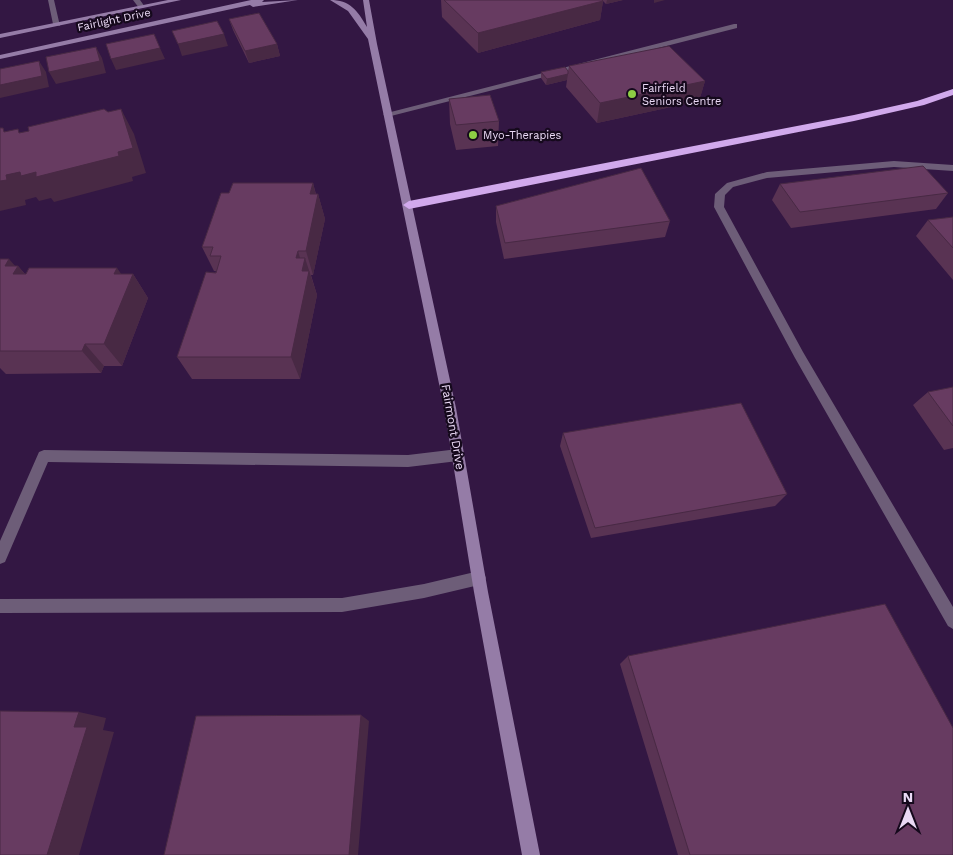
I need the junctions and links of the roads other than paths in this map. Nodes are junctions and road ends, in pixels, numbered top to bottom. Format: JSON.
{"nodes":[{"id":1,"x":51,"y":0,"type":"edge"},
{"id":2,"x":136,"y":0,"type":"edge"},
{"id":3,"x":178,"y":0,"type":"edge"},
{"id":4,"x":261,"y":0,"type":"edge"},
{"id":5,"x":295,"y":0,"type":"edge"},
{"id":6,"x":333,"y":0,"type":"edge"},
{"id":7,"x":366,"y":0,"type":"edge"},
{"id":8,"x":141,"y":7,"type":"junction"},
{"id":9,"x":214,"y":10,"type":"junction"},
{"id":10,"x":57,"y":24,"type":"junction"},
{"id":11,"x":734,"y":26,"type":"dead end"},
{"id":12,"x":0,"y":36,"type":"edge"},
{"id":13,"x":373,"y":44,"type":"junction"},
{"id":14,"x":0,"y":57,"type":"edge"},
{"id":15,"x":953,"y":92,"type":"edge"},
{"id":16,"x":388,"y":114,"type":"junction"},
{"id":17,"x":953,"y":168,"type":"edge"},
{"id":18,"x":409,"y":205,"type":"junction"},
{"id":19,"x":458,"y":455,"type":"junction"},
{"id":20,"x":0,"y":557,"type":"edge"},
{"id":21,"x":479,"y":578,"type":"junction"},
{"id":22,"x":0,"y":606,"type":"edge"},
{"id":23,"x":953,"y":621,"type":"edge"},
{"id":24,"x":532,"y":855,"type":"edge"}],
"edges":[{"from":1,"to":10,"type":"lane"},
{"from":2,"to":8,"type":"lane"},
{"from":3,"to":8,"type":"street","name":"Fairlight Drive"},
{"from":4,"to":9,"type":"street","name":"Fairlight Drive"},
{"from":5,"to":9,"type":"street"},
{"from":6,"to":13,"type":"street"},
{"from":7,"to":13,"type":"street","name":"Fairmont Drive"},
{"from":8,"to":10,"type":"street","name":"Fairlight Drive"},
{"from":9,"to":14,"type":"street","name":"Fairlight Drive"},
{"from":10,"to":12,"type":"street","name":"Fairlight Drive"},
{"from":11,"to":16,"type":"lane"},
{"from":13,"to":16,"type":"street","name":"Fairmont Drive"},
{"from":15,"to":18,"type":"highway"},
{"from":16,"to":18,"type":"street","name":"Fairmont Drive"},
{"from":17,"to":23,"type":"lane"},
{"from":18,"to":19,"type":"street","name":"Fairmont Drive"},
{"from":19,"to":20,"type":"lane"},
{"from":19,"to":21,"type":"street","name":"Fairmont Drive"},
{"from":21,"to":22,"type":"lane"},
{"from":21,"to":24,"type":"street","name":"Fairmont Drive"}]}
